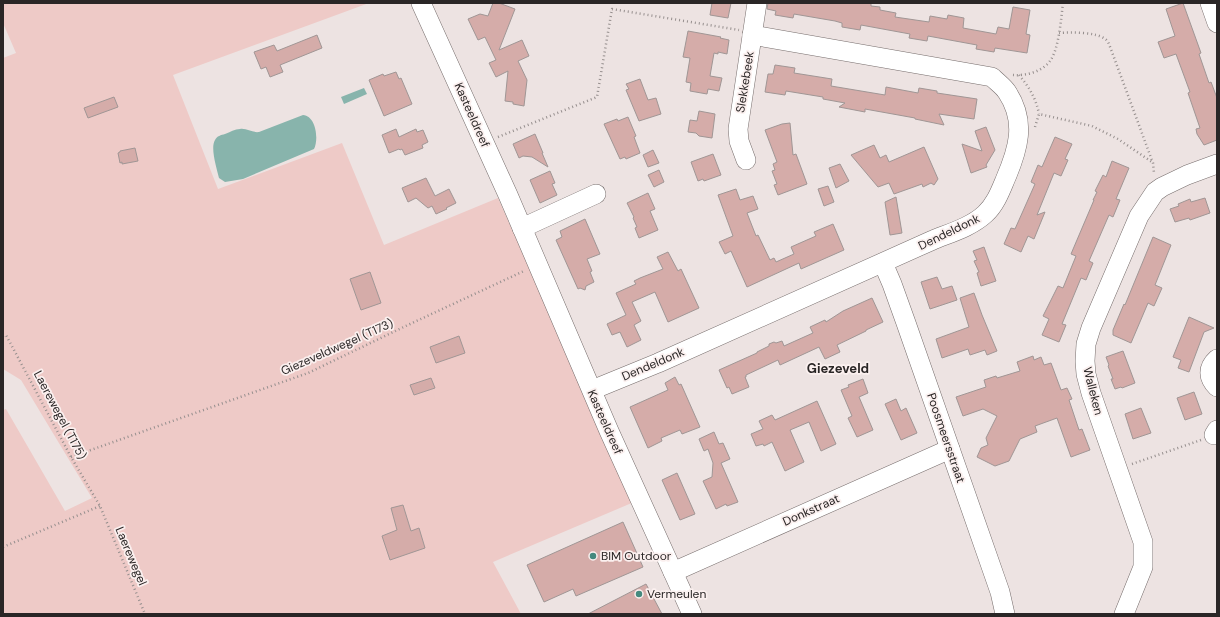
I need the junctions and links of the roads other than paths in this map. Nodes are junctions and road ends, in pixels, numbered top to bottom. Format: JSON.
{"nodes":[{"id":1,"x":420,"y":3,"type":"edge"},
{"id":2,"x":758,"y":3,"type":"edge"},
{"id":3,"x":1210,"y":3,"type":"edge"},
{"id":4,"x":1217,"y":23,"type":"edge"},
{"id":5,"x":752,"y":35,"type":"junction"},
{"id":6,"x":746,"y":160,"type":"dead end"},
{"id":7,"x":1217,"y":164,"type":"edge"},
{"id":8,"x":596,"y":194,"type":"dead end"},
{"id":9,"x":522,"y":228,"type":"junction"},
{"id":10,"x":883,"y":263,"type":"junction"},
{"id":11,"x":1217,"y":359,"type":"edge"},
{"id":12,"x":1217,"y":387,"type":"edge"},
{"id":13,"x":592,"y":390,"type":"junction"},
{"id":14,"x":950,"y":449,"type":"junction"},
{"id":15,"x":673,"y":572,"type":"junction"},
{"id":16,"x":692,"y":614,"type":"edge"},
{"id":17,"x":1005,"y":614,"type":"edge"},
{"id":18,"x":1124,"y":614,"type":"edge"}],
"edges":[{"from":1,"to":9,"type":"street","name":"Kasteeldreef"},
{"from":2,"to":5,"type":"street","name":"Slekkebeek"},
{"from":3,"to":4,"type":"street"},
{"from":5,"to":6,"type":"street","name":"Slekkebeek"},
{"from":5,"to":10,"type":"street","name":"Dendeldonk"},
{"from":7,"to":18,"type":"street","name":"Walleken"},
{"from":8,"to":9,"type":"street"},
{"from":9,"to":13,"type":"street","name":"Kasteeldreef"},
{"from":10,"to":13,"type":"street","name":"Dendeldonk"},
{"from":10,"to":14,"type":"street","name":"Poosmeersstraat"},
{"from":11,"to":12,"type":"street"},
{"from":13,"to":15,"type":"street","name":"Kasteeldreef"},
{"from":14,"to":15,"type":"street","name":"Donkstraat"},
{"from":14,"to":17,"type":"street","name":"Poosmeersstraat"},
{"from":15,"to":16,"type":"street","name":"Kasteeldreef"}]}
